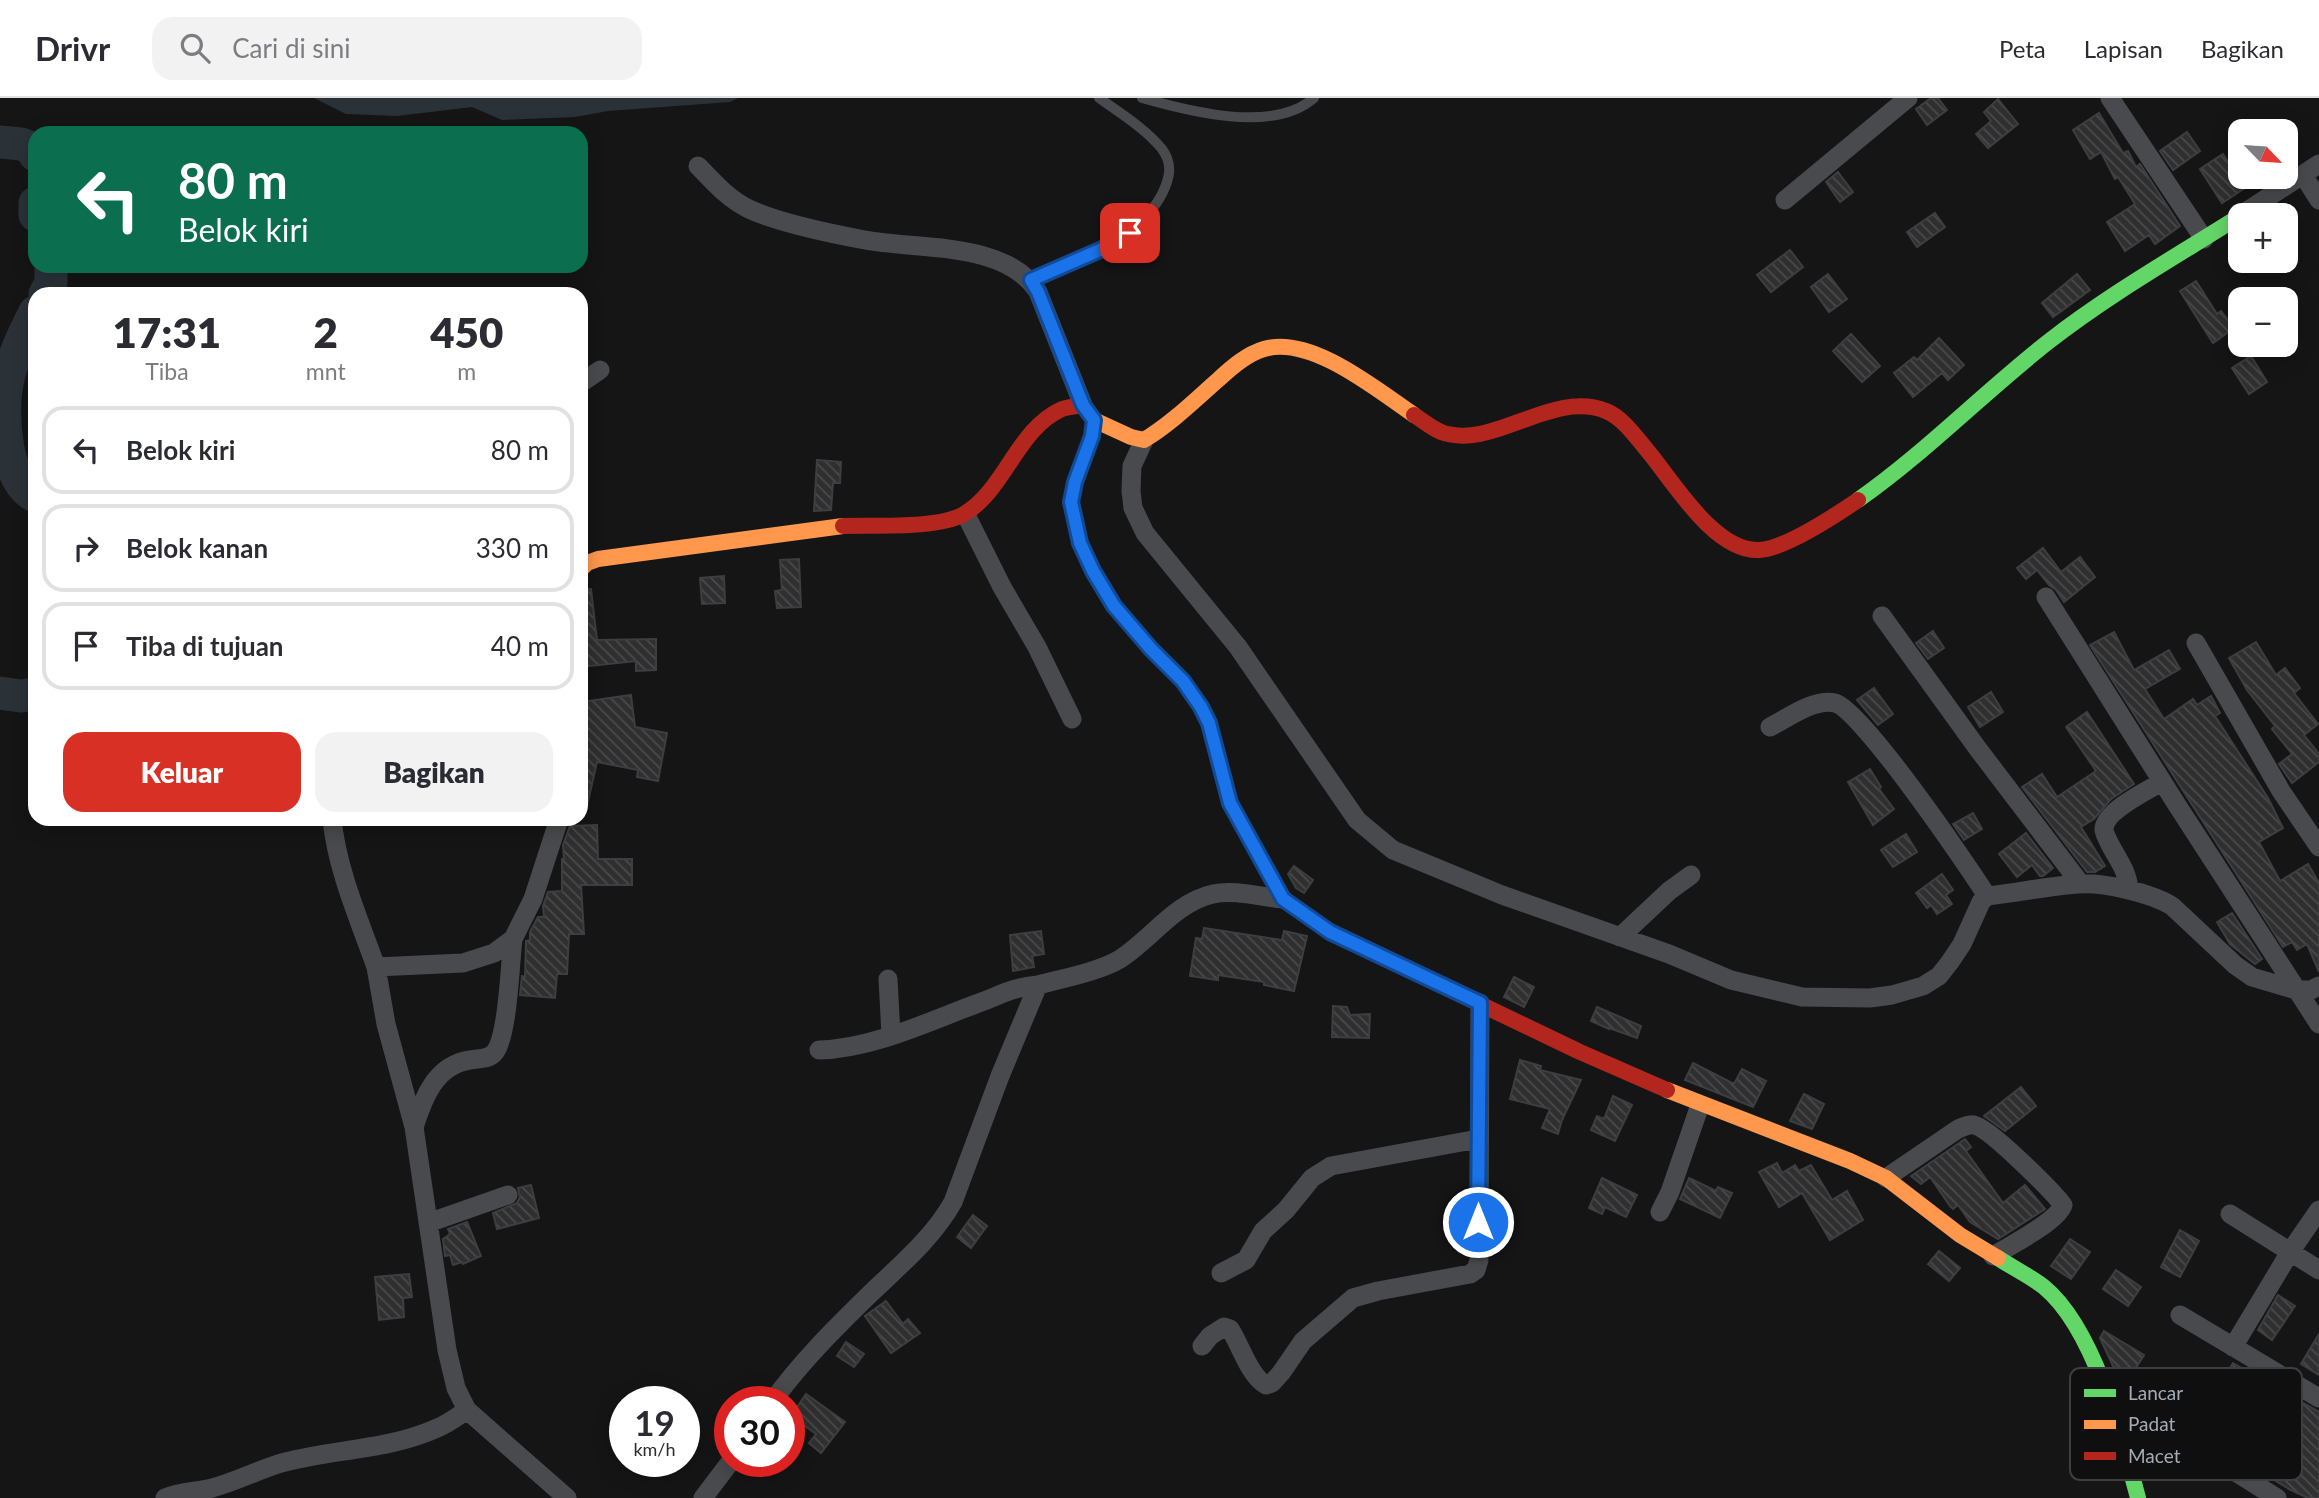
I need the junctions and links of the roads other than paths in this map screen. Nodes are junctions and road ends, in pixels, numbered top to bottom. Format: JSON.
{"nodes":[{"id":1,"x":1099,"y":98,"type":"edge"},
{"id":2,"x":1142,"y":98,"type":"edge"},
{"id":3,"x":1314,"y":98,"type":"edge"},
{"id":4,"x":1908,"y":98,"type":"edge"},
{"id":5,"x":2110,"y":98,"type":"edge"},
{"id":6,"x":698,"y":166,"type":"dead end"},
{"id":7,"x":2311,"y":169,"type":"edge"},
{"id":8,"x":1784,"y":200,"type":"dead end"},
{"id":9,"x":2319,"y":200,"type":"edge"},
{"id":10,"x":2259,"y":203,"type":"edge"},
{"id":11,"x":2228,"y":223,"type":"edge"},
{"id":12,"x":2204,"y":239,"type":"junction"},
{"id":13,"x":1031,"y":280,"type":"junction"},
{"id":14,"x":600,"y":370,"type":"dead end"},
{"id":15,"x":588,"y":378,"type":"edge"},
{"id":16,"x":1088,"y":412,"type":"junction"},
{"id":17,"x":1144,"y":440,"type":"junction"},
{"id":18,"x":966,"y":515,"type":"junction"},
{"id":19,"x":588,"y":563,"type":"edge"},
{"id":20,"x":2046,"y":597,"type":"dead end"},
{"id":21,"x":1882,"y":616,"type":"dead end"},
{"id":22,"x":2196,"y":643,"type":"dead end"},
{"id":23,"x":1072,"y":719,"type":"dead end"},
{"id":24,"x":1770,"y":727,"type":"dead end"},
{"id":25,"x":2162,"y":782,"type":"junction"},
{"id":26,"x":333,"y":826,"type":"edge"},
{"id":27,"x":557,"y":826,"type":"edge"},
{"id":28,"x":2319,"y":847,"type":"edge"},
{"id":29,"x":1691,"y":875,"type":"dead end"},
{"id":30,"x":2080,"y":883,"type":"junction"},
{"id":31,"x":2129,"y":890,"type":"junction"},
{"id":32,"x":1987,"y":896,"type":"junction"},
{"id":33,"x":1283,"y":899,"type":"junction"},
{"id":34,"x":1620,"y":937,"type":"junction"},
{"id":35,"x":513,"y":939,"type":"junction"},
{"id":36,"x":376,"y":967,"type":"junction"},
{"id":37,"x":888,"y":979,"type":"dead end"},
{"id":38,"x":1038,"y":985,"type":"junction"},
{"id":39,"x":2319,"y":986,"type":"edge"},
{"id":40,"x":2296,"y":990,"type":"junction"},
{"id":41,"x":1480,"y":1003,"type":"junction"},
{"id":42,"x":2319,"y":1024,"type":"edge"},
{"id":43,"x":891,"y":1035,"type":"junction"},
{"id":44,"x":820,"y":1050,"type":"dead end"},
{"id":45,"x":1700,"y":1105,"type":"junction"},
{"id":46,"x":414,"y":1127,"type":"junction"},
{"id":47,"x":1478,"y":1139,"type":"junction"},
{"id":48,"x":1886,"y":1178,"type":"junction"},
{"id":49,"x":508,"y":1195,"type":"dead end"},
{"id":50,"x":2319,"y":1210,"type":"edge"},
{"id":51,"x":1660,"y":1212,"type":"dead end"},
{"id":52,"x":2230,"y":1214,"type":"dead end"},
{"id":53,"x":428,"y":1223,"type":"junction"},
{"id":54,"x":2290,"y":1252,"type":"junction"},
{"id":55,"x":1993,"y":1256,"type":"junction"},
{"id":56,"x":2319,"y":1270,"type":"edge"},
{"id":57,"x":1221,"y":1273,"type":"dead end"},
{"id":58,"x":2180,"y":1315,"type":"dead end"},
{"id":59,"x":1202,"y":1346,"type":"dead end"},
{"id":60,"x":2233,"y":1346,"type":"junction"},
{"id":61,"x":2096,"y":1368,"type":"edge"},
{"id":62,"x":2269,"y":1368,"type":"edge"},
{"id":63,"x":786,"y":1386,"type":"edge"},
{"id":64,"x":2302,"y":1388,"type":"edge"},
{"id":65,"x":2319,"y":1398,"type":"edge"},
{"id":66,"x":467,"y":1410,"type":"junction"},
{"id":67,"x":719,"y":1477,"type":"edge"},
{"id":68,"x":2133,"y":1480,"type":"edge"},
{"id":69,"x":2248,"y":1480,"type":"edge"},
{"id":70,"x":165,"y":1498,"type":"edge"},
{"id":71,"x":567,"y":1498,"type":"edge"},
{"id":72,"x":703,"y":1498,"type":"edge"},
{"id":73,"x":2138,"y":1498,"type":"edge"},
{"id":74,"x":2277,"y":1498,"type":"edge"}],
"edges":[{"from":1,"to":13,"type":"lane"},
{"from":2,"to":3,"type":"lane"},
{"from":4,"to":8,"type":"street"},
{"from":5,"to":12,"type":"street"},
{"from":6,"to":13,"type":"street"},
{"from":7,"to":9,"type":"street"},
{"from":7,"to":10,"type":"street"},
{"from":11,"to":12,"type":"street"},
{"from":12,"to":17,"type":"street"},
{"from":13,"to":16,"type":"street"},
{"from":14,"to":15,"type":"street"},
{"from":16,"to":17,"type":"street"},
{"from":16,"to":18,"type":"street"},
{"from":16,"to":33,"type":"street"},
{"from":17,"to":34,"type":"street"},
{"from":18,"to":19,"type":"street"},
{"from":18,"to":23,"type":"street"},
{"from":20,"to":25,"type":"street"},
{"from":21,"to":30,"type":"street"},
{"from":22,"to":28,"type":"street"},
{"from":24,"to":32,"type":"street"},
{"from":25,"to":31,"type":"street"},
{"from":25,"to":40,"type":"street"},
{"from":26,"to":36,"type":"street"},
{"from":27,"to":35,"type":"street"},
{"from":29,"to":34,"type":"street"},
{"from":30,"to":31,"type":"street"},
{"from":30,"to":32,"type":"street"},
{"from":31,"to":40,"type":"street"},
{"from":32,"to":34,"type":"street"},
{"from":33,"to":38,"type":"street"},
{"from":33,"to":41,"type":"street"},
{"from":35,"to":36,"type":"street"},
{"from":35,"to":46,"type":"street"},
{"from":36,"to":46,"type":"street"},
{"from":37,"to":43,"type":"street"},
{"from":38,"to":43,"type":"street"},
{"from":38,"to":63,"type":"street"},
{"from":39,"to":40,"type":"street"},
{"from":40,"to":42,"type":"street"},
{"from":41,"to":45,"type":"street"},
{"from":41,"to":47,"type":"street"},
{"from":43,"to":44,"type":"street"},
{"from":45,"to":48,"type":"street"},
{"from":45,"to":51,"type":"street"},
{"from":46,"to":53,"type":"street"},
{"from":47,"to":57,"type":"street"},
{"from":47,"to":59,"type":"street"},
{"from":48,"to":55,"type":"street"},
{"from":48,"to":55,"type":"street"},
{"from":49,"to":53,"type":"street"},
{"from":50,"to":54,"type":"street"},
{"from":52,"to":54,"type":"street"},
{"from":53,"to":66,"type":"street"},
{"from":54,"to":56,"type":"street"},
{"from":54,"to":60,"type":"street"},
{"from":55,"to":61,"type":"street"},
{"from":58,"to":60,"type":"street"},
{"from":60,"to":62,"type":"street"},
{"from":64,"to":65,"type":"street"},
{"from":66,"to":70,"type":"street"},
{"from":66,"to":71,"type":"street"},
{"from":67,"to":72,"type":"street"},
{"from":68,"to":73,"type":"street"},
{"from":69,"to":74,"type":"street"}]}
